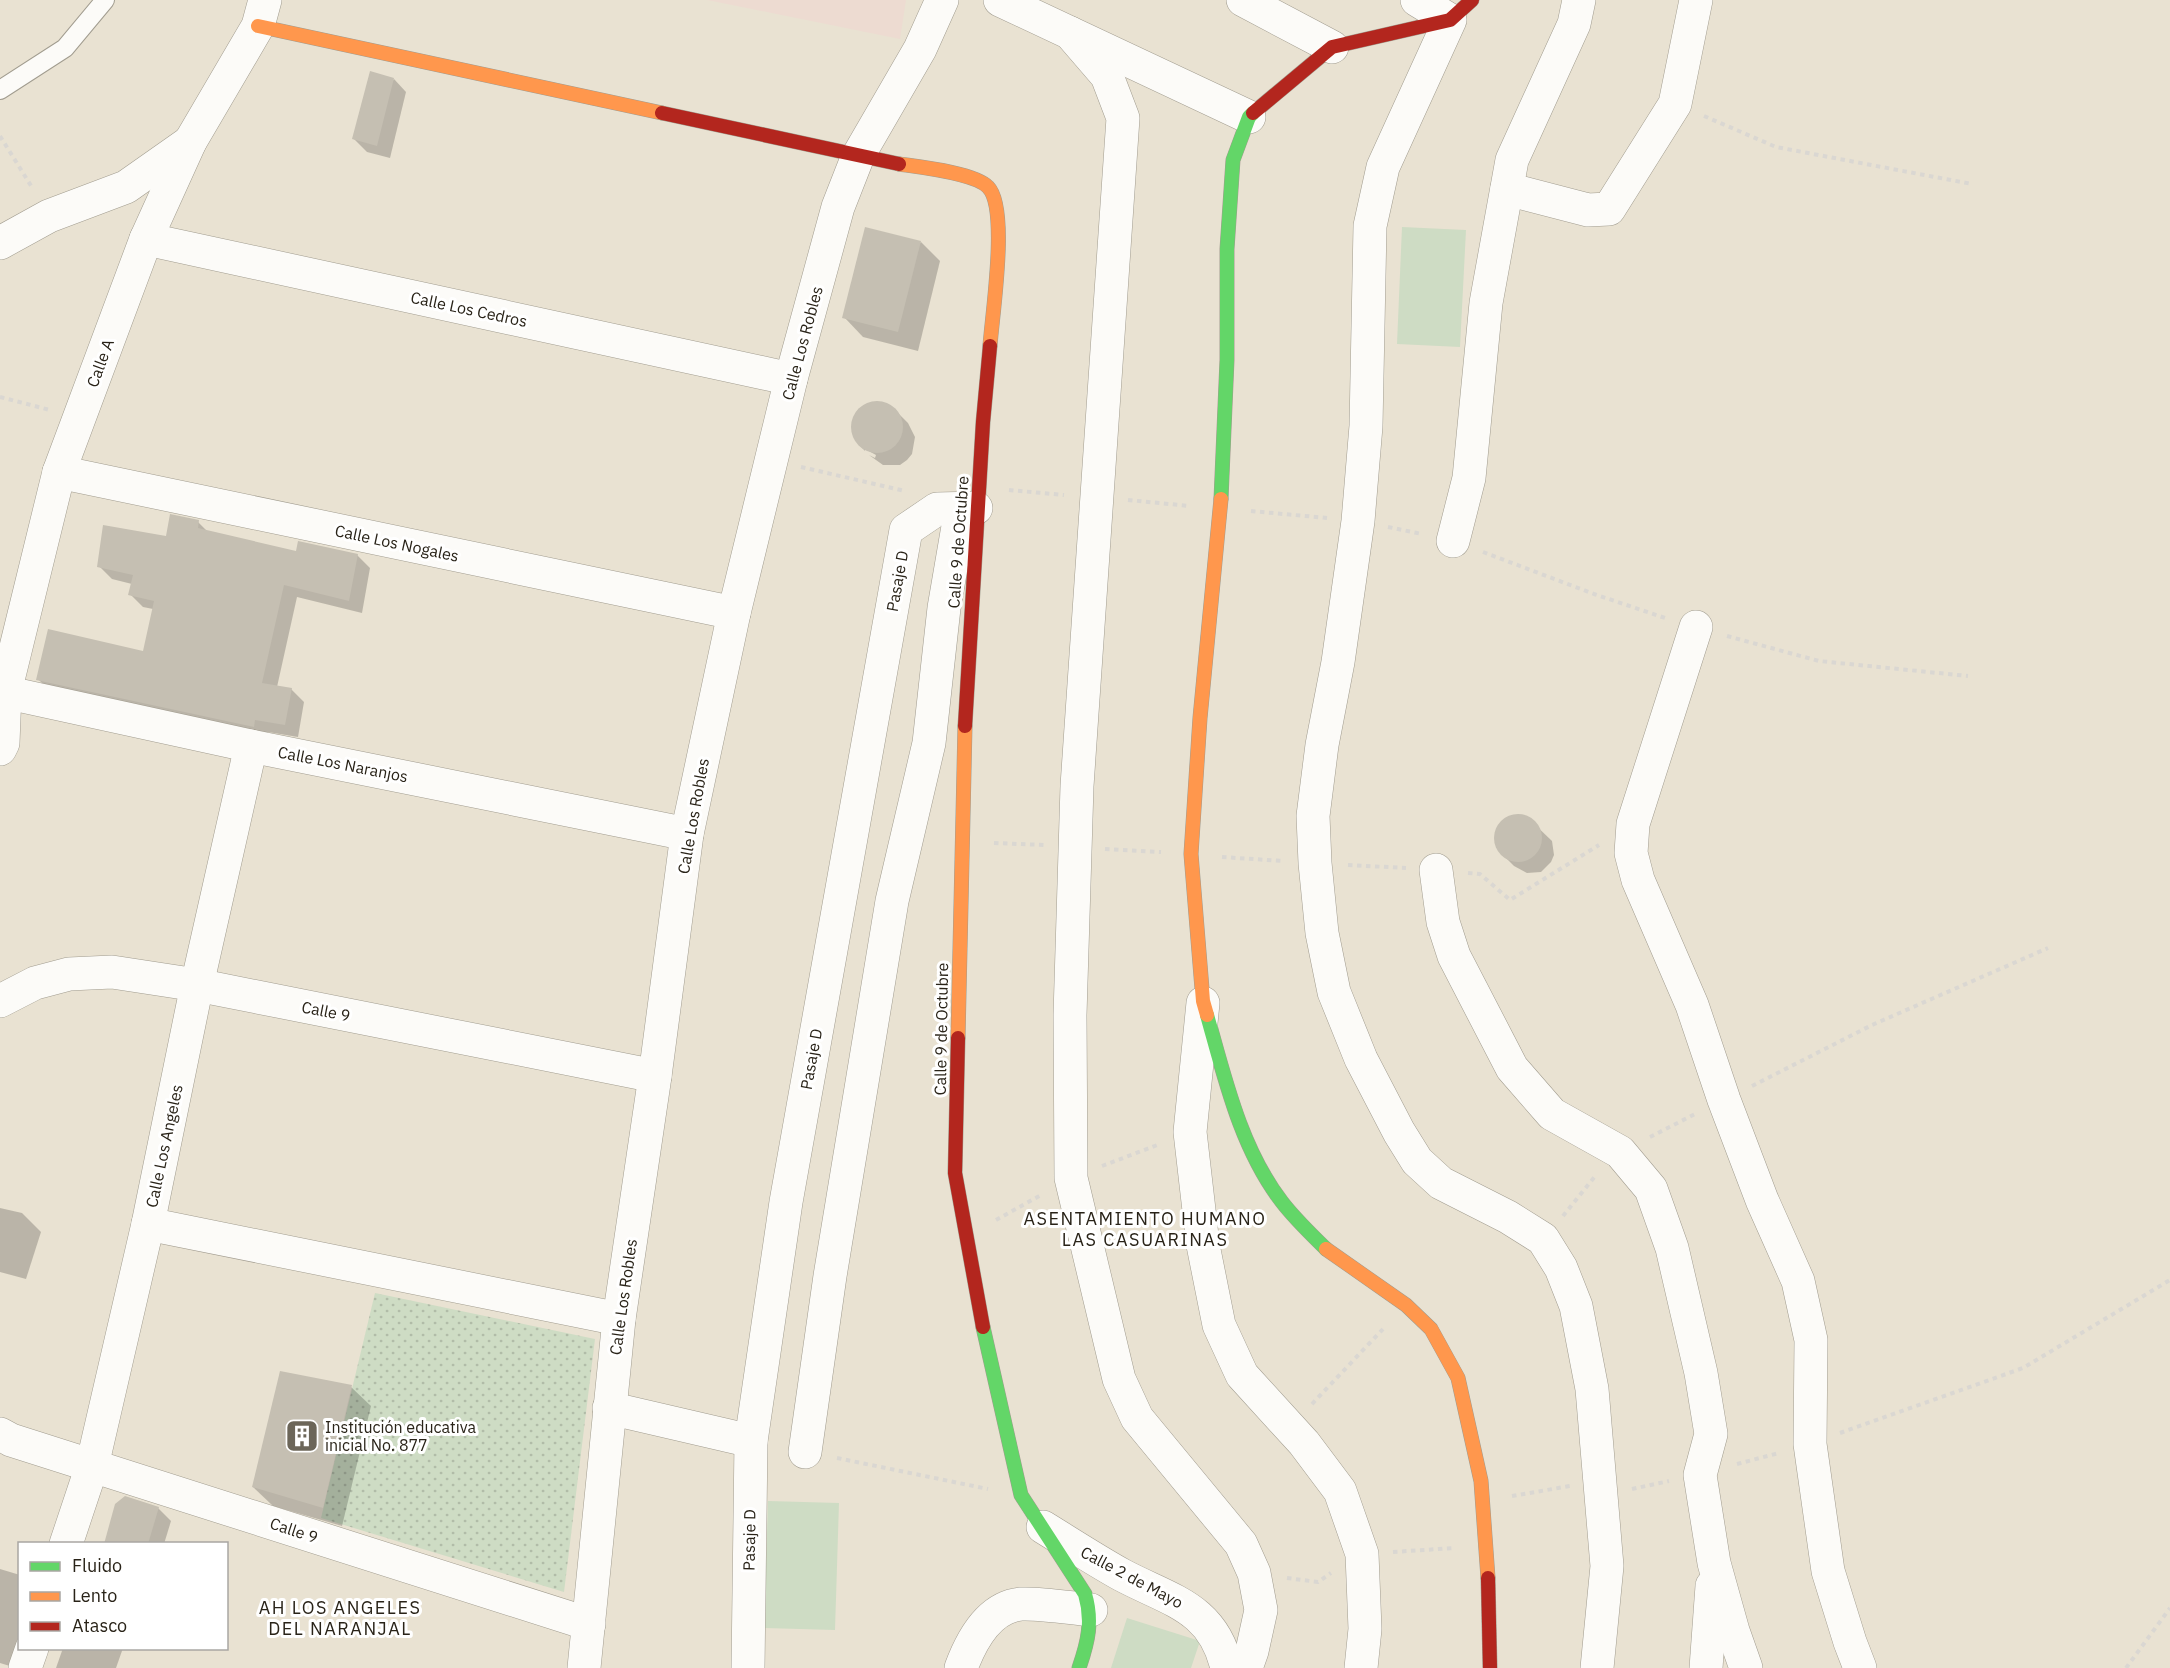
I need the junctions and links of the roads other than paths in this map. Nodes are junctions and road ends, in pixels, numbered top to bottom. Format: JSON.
{"nodes":[{"id":1,"x":105,"y":0,"type":"edge"},
{"id":2,"x":942,"y":0,"type":"edge"},
{"id":3,"x":1000,"y":0,"type":"edge"},
{"id":4,"x":1243,"y":0,"type":"edge"},
{"id":5,"x":1417,"y":0,"type":"edge"},
{"id":6,"x":1579,"y":0,"type":"edge"},
{"id":7,"x":1696,"y":0,"type":"edge"},
{"id":8,"x":1461,"y":10,"type":"edge"},
{"id":9,"x":262,"y":13,"type":"edge"},
{"id":10,"x":1070,"y":33,"type":"junction"},
{"id":11,"x":1332,"y":47,"type":"junction"},
{"id":12,"x":0,"y":90,"type":"edge"},
{"id":13,"x":1249,"y":117,"type":"junction"},
{"id":14,"x":190,"y":142,"type":"junction"},
{"id":15,"x":858,"y":156,"type":"junction"},
{"id":16,"x":1507,"y":189,"type":"junction"},
{"id":17,"x":146,"y":239,"type":"junction"},
{"id":18,"x":2,"y":249,"type":"edge"},
{"id":19,"x":791,"y":379,"type":"junction"},
{"id":20,"x":59,"y":472,"type":"junction"},
{"id":21,"x":969,"y":508,"type":"junction"},
{"id":22,"x":1453,"y":541,"type":"dead end"},
{"id":23,"x":734,"y":613,"type":"junction"},
{"id":24,"x":1696,"y":627,"type":"dead end"},
{"id":25,"x":3,"y":691,"type":"edge"},
{"id":26,"x":251,"y":746,"type":"junction"},
{"id":27,"x":0,"y":749,"type":"edge"},
{"id":28,"x":687,"y":834,"type":"junction"},
{"id":29,"x":1436,"y":870,"type":"road end"},
{"id":30,"x":197,"y":985,"type":"junction"},
{"id":31,"x":0,"y":1001,"type":"edge"},
{"id":32,"x":1203,"y":1001,"type":"junction"},
{"id":33,"x":656,"y":1076,"type":"junction"},
{"id":34,"x":148,"y":1224,"type":"junction"},
{"id":35,"x":619,"y":1319,"type":"junction"},
{"id":36,"x":609,"y":1408,"type":"junction"},
{"id":37,"x":0,"y":1434,"type":"edge"},
{"id":38,"x":751,"y":1441,"type":"junction"},
{"id":39,"x":805,"y":1452,"type":"road end"},
{"id":40,"x":92,"y":1466,"type":"junction"},
{"id":41,"x":1043,"y":1527,"type":"junction"},
{"id":42,"x":67,"y":1542,"type":"edge"},
{"id":43,"x":1714,"y":1563,"type":"junction"},
{"id":44,"x":1091,"y":1610,"type":"junction"},
{"id":45,"x":589,"y":1624,"type":"junction"},
{"id":46,"x":31,"y":1650,"type":"edge"},
{"id":47,"x":25,"y":1668,"type":"edge"},
{"id":48,"x":584,"y":1668,"type":"edge"},
{"id":49,"x":748,"y":1668,"type":"edge"},
{"id":50,"x":961,"y":1668,"type":"edge"},
{"id":51,"x":1079,"y":1668,"type":"edge"},
{"id":52,"x":1227,"y":1668,"type":"edge"},
{"id":53,"x":1246,"y":1668,"type":"edge"},
{"id":54,"x":1361,"y":1668,"type":"edge"},
{"id":55,"x":1490,"y":1668,"type":"edge"},
{"id":56,"x":1597,"y":1668,"type":"edge"},
{"id":57,"x":1706,"y":1668,"type":"edge"},
{"id":58,"x":1746,"y":1668,"type":"edge"},
{"id":59,"x":1860,"y":1668,"type":"edge"}],
"edges":[{"from":1,"to":12,"type":"lane"},
{"from":2,"to":15,"type":"street","name":"Calle Los Robles"},
{"from":3,"to":10,"type":"street"},
{"from":4,"to":11,"type":"street"},
{"from":5,"to":8,"type":"street"},
{"from":6,"to":16,"type":"street"},
{"from":7,"to":16,"type":"street"},
{"from":8,"to":11,"type":"street"},
{"from":8,"to":56,"type":"street"},
{"from":9,"to":14,"type":"street","name":"Calle A"},
{"from":9,"to":15,"type":"street","name":"Calle 9 de Octubre"},
{"from":10,"to":13,"type":"street"},
{"from":10,"to":53,"type":"street"},
{"from":11,"to":13,"type":"street"},
{"from":13,"to":32,"type":"street"},
{"from":14,"to":17,"type":"street","name":"Calle A"},
{"from":14,"to":18,"type":"street"},
{"from":15,"to":19,"type":"street","name":"Calle Los Robles"},
{"from":15,"to":21,"type":"street","name":"Calle 9 de Octubre"},
{"from":16,"to":22,"type":"street"},
{"from":17,"to":19,"type":"street","name":"Calle Los Cedros"},
{"from":17,"to":20,"type":"street","name":"Calle A"},
{"from":19,"to":23,"type":"street","name":"Calle Los Robles"},
{"from":20,"to":23,"type":"street","name":"Calle Los Nogales"},
{"from":20,"to":25,"type":"street","name":"Calle A"},
{"from":21,"to":38,"type":"street","name":"Pasaje D"},
{"from":21,"to":39,"type":"street"},
{"from":21,"to":41,"type":"street","name":"Calle 9 de Octubre"},
{"from":23,"to":28,"type":"street","name":"Calle Los Robles"},
{"from":24,"to":59,"type":"street"},
{"from":25,"to":26,"type":"street","name":"Calle Los Naranjos"},
{"from":25,"to":27,"type":"street","name":"Calle A"},
{"from":26,"to":28,"type":"street","name":"Calle Los Naranjos"},
{"from":26,"to":30,"type":"street","name":"Calle Los Angeles"},
{"from":28,"to":33,"type":"street","name":"Calle Los Robles"},
{"from":29,"to":43,"type":"street"},
{"from":30,"to":31,"type":"street","name":"Calle 9"},
{"from":30,"to":33,"type":"street","name":"Calle 9"},
{"from":30,"to":34,"type":"street","name":"Calle Los Angeles"},
{"from":32,"to":54,"type":"street"},
{"from":32,"to":55,"type":"street"},
{"from":33,"to":35,"type":"street","name":"Calle Los Robles"},
{"from":34,"to":35,"type":"street"},
{"from":34,"to":40,"type":"street","name":"Calle Los Angeles"},
{"from":35,"to":36,"type":"street","name":"Calle Los Robles"},
{"from":36,"to":38,"type":"street"},
{"from":36,"to":45,"type":"street","name":"Calle Los Robles"},
{"from":37,"to":40,"type":"street","name":"Calle 9"},
{"from":38,"to":49,"type":"street","name":"Pasaje D"},
{"from":40,"to":42,"type":"street","name":"Calle Los Angeles"},
{"from":40,"to":45,"type":"street","name":"Calle 9"},
{"from":41,"to":44,"type":"street","name":"Calle 9 de Octubre"},
{"from":41,"to":52,"type":"street","name":"Calle 2 de Mayo"},
{"from":43,"to":57,"type":"street"},
{"from":43,"to":58,"type":"street"},
{"from":44,"to":50,"type":"street"},
{"from":44,"to":51,"type":"street"},
{"from":45,"to":48,"type":"street","name":"Calle Los Robles"},
{"from":46,"to":47,"type":"street"}]}
